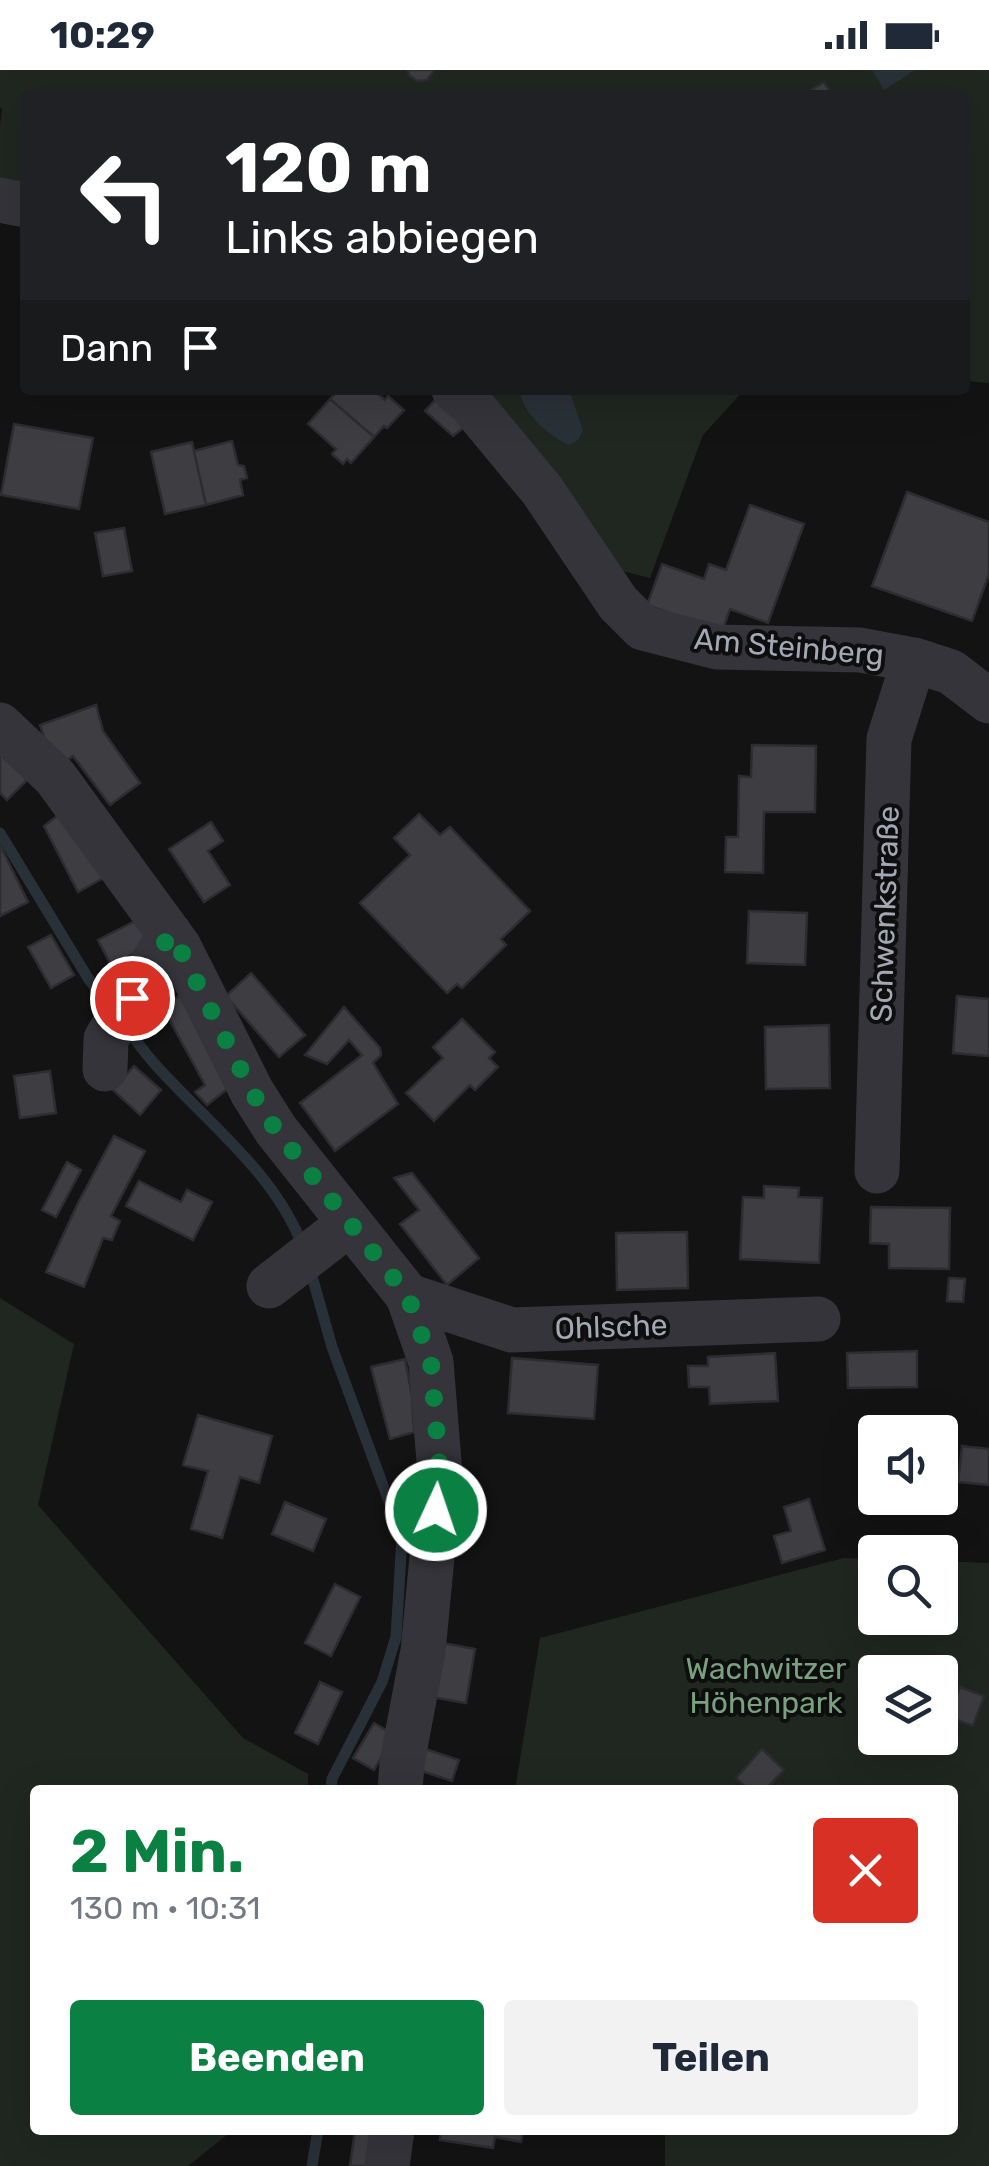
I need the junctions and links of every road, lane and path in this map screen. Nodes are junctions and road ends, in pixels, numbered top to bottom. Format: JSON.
{"nodes":[{"id":1,"x":460,"y":395,"type":"edge"},
{"id":2,"x":914,"y":660,"type":"junction"},
{"id":3,"x":989,"y":701,"type":"edge"},
{"id":4,"x":0,"y":726,"type":"edge"},
{"id":5,"x":170,"y":934,"type":"junction"},
{"id":6,"x":106,"y":1054,"type":"dead end"},
{"id":7,"x":878,"y":1171,"type":"dead end"},
{"id":8,"x":408,"y":1296,"type":"junction"},
{"id":9,"x":818,"y":1319,"type":"dead end"},
{"id":10,"x":400,"y":1785,"type":"edge"},
{"id":11,"x":391,"y":2135,"type":"edge"},
{"id":12,"x":387,"y":2166,"type":"edge"}],
"edges":[{"from":1,"to":2,"type":"street","name":"Am Steinberg"},
{"from":2,"to":3,"type":"street","name":"Am Steinberg"},
{"from":2,"to":7,"type":"street","name":"Schwenkstraße"},
{"from":4,"to":5,"type":"street"},
{"from":5,"to":6,"type":"street"},
{"from":5,"to":8,"type":"street"},
{"from":8,"to":9,"type":"street","name":"Ohlsche"},
{"from":8,"to":10,"type":"street"},
{"from":11,"to":12,"type":"street"}]}
